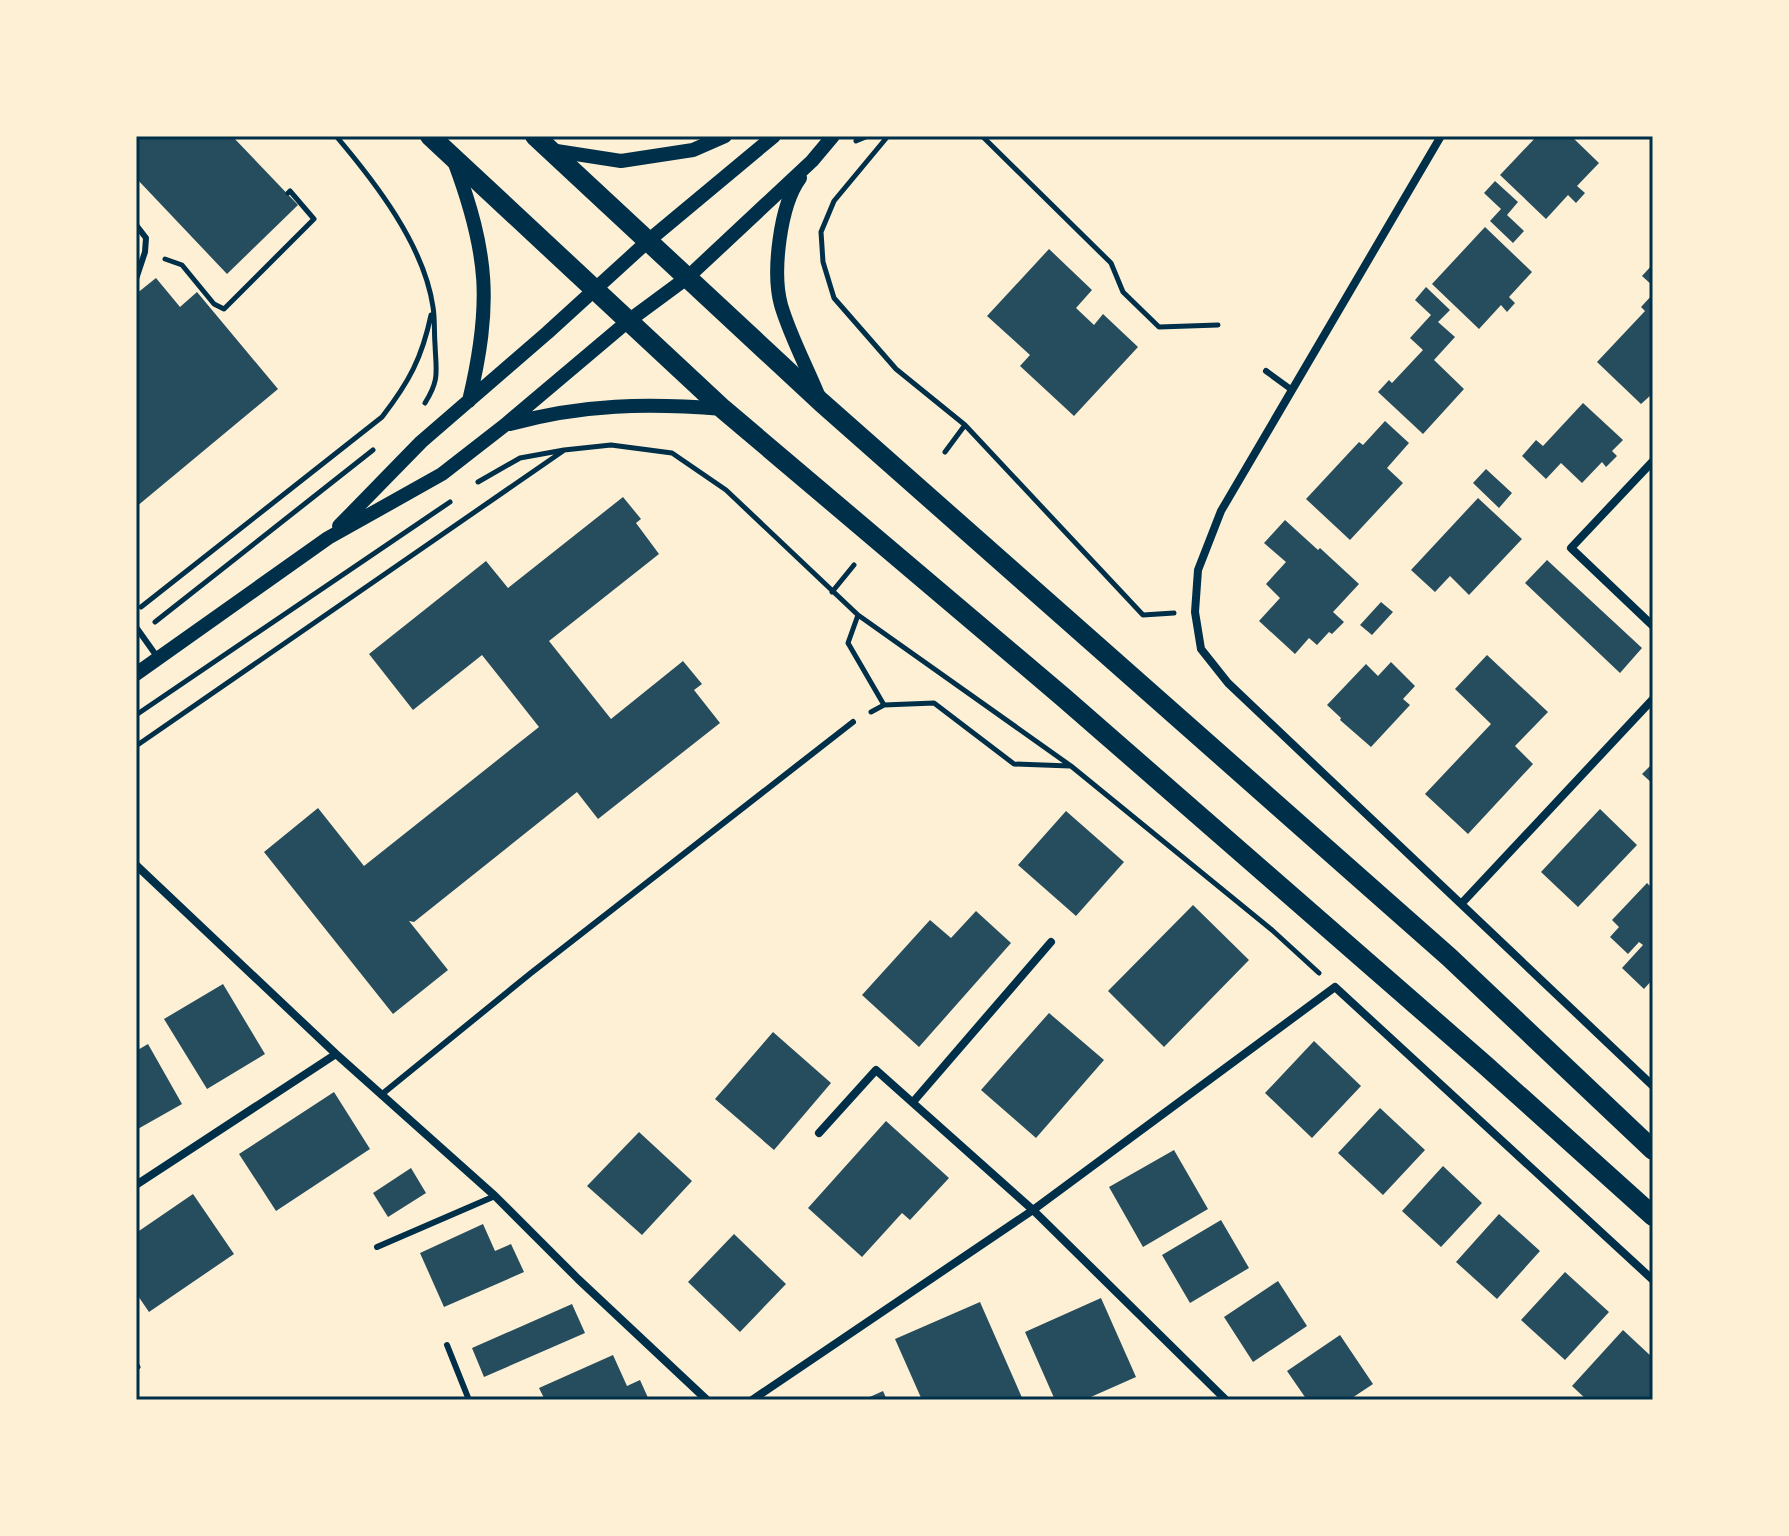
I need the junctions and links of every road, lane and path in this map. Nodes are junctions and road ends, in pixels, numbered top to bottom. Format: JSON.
{"nodes":[{"id":1,"x":336,"y":136,"type":"edge"},
{"id":2,"x":430,"y":136,"type":"edge"},
{"id":3,"x":725,"y":136,"type":"edge"},
{"id":4,"x":774,"y":136,"type":"edge"},
{"id":5,"x":833,"y":136,"type":"edge"},
{"id":6,"x":888,"y":136,"type":"edge"},
{"id":7,"x":982,"y":136,"type":"edge"},
{"id":8,"x":1441,"y":136,"type":"edge"},
{"id":9,"x":542,"y":143,"type":"edge"},
{"id":10,"x":453,"y":157,"type":"junction"},
{"id":11,"x":812,"y":161,"type":"junction"},
{"id":12,"x":288,"y":193,"type":"dead end"},
{"id":13,"x":136,"y":225,"type":"edge"},
{"id":14,"x":648,"y":241,"type":"junction"},
{"id":15,"x":145,"y":252,"type":"junction"},
{"id":16,"x":688,"y":277,"type":"junction"},
{"id":17,"x":136,"y":279,"type":"edge"},
{"id":18,"x":593,"y":289,"type":"junction"},
{"id":19,"x":433,"y":306,"type":"junction"},
{"id":20,"x":627,"y":322,"type":"junction"},
{"id":21,"x":1218,"y":325,"type":"dead end"},
{"id":22,"x":1266,"y":371,"type":"dead end"},
{"id":23,"x":1292,"y":390,"type":"junction"},
{"id":24,"x":469,"y":401,"type":"junction"},
{"id":25,"x":821,"y":402,"type":"junction"},
{"id":26,"x":424,"y":404,"type":"dead end"},
{"id":27,"x":723,"y":409,"type":"junction"},
{"id":28,"x":505,"y":425,"type":"junction"},
{"id":29,"x":965,"y":425,"type":"junction"},
{"id":30,"x":382,"y":443,"type":"dead end"},
{"id":31,"x":564,"y":450,"type":"junction"},
{"id":32,"x":945,"y":452,"type":"dead end"},
{"id":33,"x":1653,"y":461,"type":"edge"},
{"id":34,"x":469,"y":489,"type":"dead end"},
{"id":35,"x":456,"y":497,"type":"dead end"},
{"id":36,"x":328,"y":538,"type":"junction"},
{"id":37,"x":854,"y":565,"type":"dead end"},
{"id":38,"x":832,"y":592,"type":"junction"},
{"id":39,"x":136,"y":611,"type":"edge"},
{"id":40,"x":1195,"y":612,"type":"junction"},
{"id":41,"x":858,"y":615,"type":"junction"},
{"id":42,"x":1653,"y":626,"type":"edge"},
{"id":43,"x":138,"y":630,"type":"edge"},
{"id":44,"x":158,"y":658,"type":"junction"},
{"id":45,"x":136,"y":674,"type":"edge"},
{"id":46,"x":1653,"y":699,"type":"edge"},
{"id":47,"x":884,"y":705,"type":"junction"},
{"id":48,"x":136,"y":715,"type":"edge"},
{"id":49,"x":853,"y":722,"type":"joint"},
{"id":50,"x":136,"y":746,"type":"edge"},
{"id":51,"x":1071,"y":766,"type":"junction"},
{"id":52,"x":136,"y":865,"type":"edge"},
{"id":53,"x":1462,"y":903,"type":"junction"},
{"id":54,"x":1051,"y":942,"type":"dead end"},
{"id":55,"x":1335,"y":987,"type":"junction"},
{"id":56,"x":336,"y":1054,"type":"junction"},
{"id":57,"x":1653,"y":1086,"type":"edge"},
{"id":58,"x":381,"y":1095,"type":"junction"},
{"id":59,"x":913,"y":1102,"type":"junction"},
{"id":60,"x":819,"y":1133,"type":"dead end"},
{"id":61,"x":1653,"y":1150,"type":"edge"},
{"id":62,"x":136,"y":1185,"type":"edge"},
{"id":63,"x":495,"y":1196,"type":"junction"},
{"id":64,"x":1033,"y":1210,"type":"junction"},
{"id":65,"x":1653,"y":1216,"type":"edge"},
{"id":66,"x":377,"y":1247,"type":"dead end"},
{"id":67,"x":1653,"y":1280,"type":"edge"},
{"id":68,"x":447,"y":1345,"type":"dead end"},
{"id":69,"x":469,"y":1400,"type":"edge"},
{"id":70,"x":707,"y":1400,"type":"edge"},
{"id":71,"x":752,"y":1400,"type":"edge"},
{"id":72,"x":1226,"y":1400,"type":"edge"}],
"edges":[{"from":1,"to":19,"type":"path"},
{"from":2,"to":10,"type":"main road"},
{"from":3,"to":9,"type":"street"},
{"from":4,"to":14,"type":"street"},
{"from":5,"to":11,"type":"street"},
{"from":6,"to":29,"type":"path"},
{"from":7,"to":21,"type":"path"},
{"from":8,"to":23,"type":"street"},
{"from":9,"to":14,"type":"main road"},
{"from":10,"to":18,"type":"main road"},
{"from":10,"to":24,"type":"street"},
{"from":11,"to":16,"type":"street"},
{"from":11,"to":25,"type":"street"},
{"from":12,"to":15,"type":"path"},
{"from":13,"to":15,"type":"lane"},
{"from":14,"to":16,"type":"main road"},
{"from":14,"to":18,"type":"street"},
{"from":15,"to":17,"type":"lane"},
{"from":16,"to":20,"type":"street"},
{"from":16,"to":25,"type":"main road"},
{"from":18,"to":20,"type":"main road"},
{"from":18,"to":24,"type":"street"},
{"from":19,"to":26,"type":"path"},
{"from":19,"to":39,"type":"path"},
{"from":20,"to":27,"type":"main road"},
{"from":20,"to":28,"type":"street"},
{"from":22,"to":23,"type":"lane"},
{"from":23,"to":40,"type":"street"},
{"from":24,"to":36,"type":"street"},
{"from":25,"to":61,"type":"main road"},
{"from":27,"to":28,"type":"street"},
{"from":27,"to":65,"type":"main road"},
{"from":28,"to":36,"type":"street"},
{"from":29,"to":32,"type":"path"},
{"from":29,"to":40,"type":"path"},
{"from":30,"to":43,"type":"path"},
{"from":31,"to":34,"type":"path"},
{"from":31,"to":38,"type":"path"},
{"from":31,"to":50,"type":"path"},
{"from":33,"to":42,"type":"street"},
{"from":35,"to":48,"type":"path"},
{"from":36,"to":44,"type":"street"},
{"from":37,"to":38,"type":"path"},
{"from":38,"to":41,"type":"path"},
{"from":40,"to":53,"type":"street"},
{"from":41,"to":47,"type":"path"},
{"from":41,"to":51,"type":"path"},
{"from":43,"to":44,"type":"lane"},
{"from":44,"to":45,"type":"street"},
{"from":46,"to":53,"type":"street"},
{"from":47,"to":49,"type":"path"},
{"from":47,"to":51,"type":"path"},
{"from":49,"to":58,"type":"lane"},
{"from":51,"to":55,"type":"path"},
{"from":52,"to":56,"type":"street"},
{"from":53,"to":57,"type":"street"},
{"from":54,"to":59,"type":"street"},
{"from":55,"to":64,"type":"street"},
{"from":55,"to":67,"type":"street"},
{"from":56,"to":58,"type":"street"},
{"from":56,"to":62,"type":"street"},
{"from":58,"to":63,"type":"street"},
{"from":59,"to":60,"type":"street"},
{"from":59,"to":64,"type":"street"},
{"from":63,"to":66,"type":"lane"},
{"from":63,"to":70,"type":"street"},
{"from":64,"to":71,"type":"street"},
{"from":64,"to":72,"type":"street"},
{"from":68,"to":69,"type":"lane"}]}
